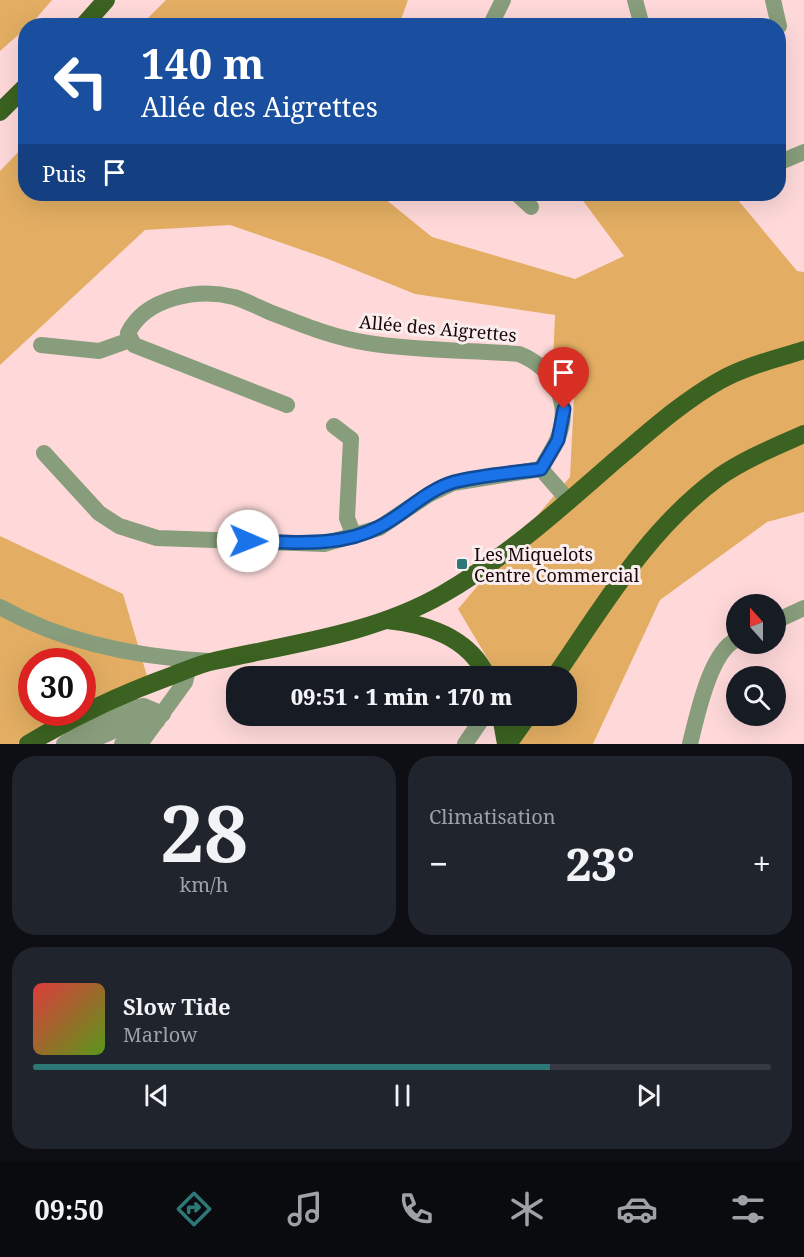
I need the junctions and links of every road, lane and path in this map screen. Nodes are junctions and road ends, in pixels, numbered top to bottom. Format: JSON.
{"nodes":[{"id":1,"x":106,"y":0,"type":"edge"},
{"id":2,"x":503,"y":0,"type":"edge"},
{"id":3,"x":635,"y":0,"type":"edge"},
{"id":4,"x":773,"y":0,"type":"edge"},
{"id":5,"x":90,"y":18,"type":"edge"},
{"id":6,"x":494,"y":18,"type":"edge"},
{"id":7,"x":640,"y":18,"type":"edge"},
{"id":8,"x":777,"y":18,"type":"edge"},
{"id":9,"x":18,"y":94,"type":"edge"},
{"id":10,"x":0,"y":112,"type":"edge"},
{"id":11,"x":804,"y":152,"type":"edge"},
{"id":12,"x":786,"y":160,"type":"edge"},
{"id":13,"x":525,"y":201,"type":"edge"},
{"id":14,"x":531,"y":207,"type":"dead end"},
{"id":15,"x":130,"y":340,"type":"junction"},
{"id":16,"x":41,"y":345,"type":"dead end"},
{"id":17,"x":804,"y":350,"type":"edge"},
{"id":18,"x":287,"y":405,"type":"dead end"},
{"id":19,"x":334,"y":426,"type":"dead end"},
{"id":20,"x":804,"y":434,"type":"edge"},
{"id":21,"x":44,"y":453,"type":"dead end"},
{"id":22,"x":541,"y":469,"type":"junction"},
{"id":23,"x":568,"y":501,"type":"junction"},
{"id":24,"x":354,"y":536,"type":"junction"},
{"id":25,"x":0,"y":607,"type":"edge"},
{"id":26,"x":804,"y":608,"type":"edge"},
{"id":27,"x":786,"y":616,"type":"edge"},
{"id":28,"x":385,"y":620,"type":"junction"},
{"id":29,"x":726,"y":646,"type":"edge"},
{"id":30,"x":213,"y":661,"type":"junction"},
{"id":31,"x":482,"y":666,"type":"edge"},
{"id":32,"x":562,"y":666,"type":"edge"},
{"id":33,"x":188,"y":670,"type":"junction"},
{"id":34,"x":158,"y":721,"type":"junction"},
{"id":35,"x":477,"y":726,"type":"edge"},
{"id":36,"x":503,"y":726,"type":"edge"},
{"id":37,"x":520,"y":726,"type":"edge"},
{"id":38,"x":75,"y":743,"type":"edge"},
{"id":39,"x":28,"y":744,"type":"edge"},
{"id":40,"x":122,"y":744,"type":"edge"},
{"id":41,"x":140,"y":744,"type":"edge"},
{"id":42,"x":465,"y":744,"type":"edge"},
{"id":43,"x":507,"y":744,"type":"edge"},
{"id":44,"x":690,"y":744,"type":"edge"}],
"edges":[{"from":1,"to":5,"type":"main road"},
{"from":2,"to":6,"type":"street"},
{"from":3,"to":7,"type":"street"},
{"from":4,"to":8,"type":"street"},
{"from":9,"to":10,"type":"main road"},
{"from":11,"to":12,"type":"street"},
{"from":13,"to":14,"type":"street"},
{"from":15,"to":16,"type":"street"},
{"from":15,"to":18,"type":"street"},
{"from":15,"to":22,"type":"street","name":"Allée des Aigrettes"},
{"from":17,"to":23,"type":"main road"},
{"from":19,"to":24,"type":"street"},
{"from":20,"to":32,"type":"main road"},
{"from":21,"to":24,"type":"street"},
{"from":22,"to":23,"type":"street"},
{"from":22,"to":24,"type":"street"},
{"from":23,"to":28,"type":"main road"},
{"from":25,"to":30,"type":"street"},
{"from":26,"to":27,"type":"street"},
{"from":28,"to":30,"type":"main road"},
{"from":28,"to":31,"type":"main road"},
{"from":29,"to":44,"type":"street"},
{"from":30,"to":33,"type":"main road"},
{"from":33,"to":34,"type":"street"},
{"from":33,"to":39,"type":"main road"},
{"from":34,"to":38,"type":"street"},
{"from":34,"to":40,"type":"street"},
{"from":34,"to":41,"type":"street"},
{"from":35,"to":42,"type":"street"},
{"from":36,"to":43,"type":"main road"},
{"from":37,"to":43,"type":"main road"}]}
